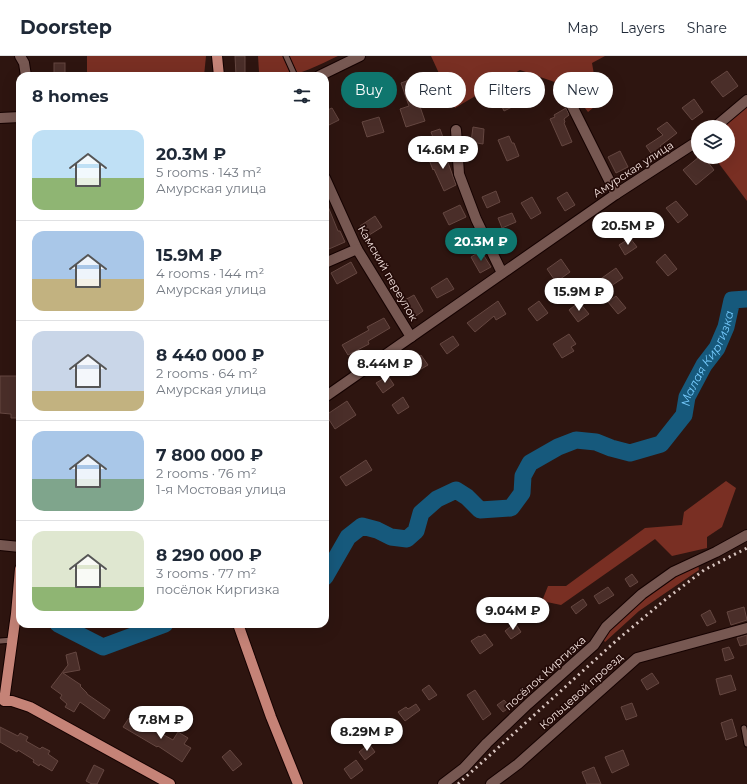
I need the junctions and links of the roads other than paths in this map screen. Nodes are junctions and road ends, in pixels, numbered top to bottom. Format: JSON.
{"nodes":[{"id":1,"x":20,"y":56,"type":"edge"},
{"id":2,"x":217,"y":56,"type":"edge"},
{"id":3,"x":286,"y":56,"type":"edge"},
{"id":4,"x":360,"y":56,"type":"edge"},
{"id":5,"x":25,"y":72,"type":"edge"},
{"id":6,"x":219,"y":72,"type":"edge"},
{"id":7,"x":293,"y":72,"type":"edge"},
{"id":8,"x":327,"y":72,"type":"edge"},
{"id":9,"x":747,"y":100,"type":"edge"},
{"id":10,"x":573,"y":108,"type":"edge"},
{"id":11,"x":16,"y":117,"type":"edge"},
{"id":12,"x":0,"y":118,"type":"edge"},
{"id":13,"x":723,"y":120,"type":"edge"},
{"id":14,"x":456,"y":130,"type":"dead end"},
{"id":15,"x":691,"y":146,"type":"edge"},
{"id":16,"x":329,"y":187,"type":"edge"},
{"id":17,"x":616,"y":194,"type":"junction"},
{"id":18,"x":357,"y":249,"type":"junction"},
{"id":19,"x":329,"y":261,"type":"edge"},
{"id":20,"x":502,"y":272,"type":"junction"},
{"id":21,"x":411,"y":337,"type":"junction"},
{"id":22,"x":329,"y":394,"type":"edge"},
{"id":23,"x":747,"y":535,"type":"edge"},
{"id":24,"x":0,"y":546,"type":"edge"},
{"id":25,"x":16,"y":547,"type":"edge"},
{"id":26,"x":16,"y":610,"type":"edge"},
{"id":27,"x":239,"y":628,"type":"edge"},
{"id":28,"x":747,"y":628,"type":"edge"},
{"id":29,"x":13,"y":640,"type":"junction"},
{"id":30,"x":0,"y":641,"type":"edge"},
{"id":31,"x":744,"y":728,"type":"dead end"},
{"id":32,"x":747,"y":744,"type":"edge"},
{"id":33,"x":170,"y":784,"type":"edge"},
{"id":34,"x":298,"y":784,"type":"edge"},
{"id":35,"x":443,"y":784,"type":"edge"},
{"id":36,"x":491,"y":784,"type":"edge"}],
"edges":[{"from":1,"to":5,"type":"street"},
{"from":2,"to":6,"type":"main road"},
{"from":3,"to":7,"type":"lane"},
{"from":4,"to":8,"type":"street"},
{"from":9,"to":13,"type":"street"},
{"from":10,"to":17,"type":"street"},
{"from":11,"to":12,"type":"street"},
{"from":14,"to":20,"type":"street"},
{"from":15,"to":17,"type":"street","name":"Амурская улица"},
{"from":16,"to":18,"type":"street","name":"Камский переулок"},
{"from":17,"to":20,"type":"street","name":"Амурская улица"},
{"from":18,"to":19,"type":"street"},
{"from":18,"to":21,"type":"street","name":"Камский переулок"},
{"from":20,"to":21,"type":"street","name":"Амурская улица"},
{"from":21,"to":22,"type":"street","name":"Амурская улица"},
{"from":23,"to":35,"type":"street","name":"посёлок Киргизка"},
{"from":24,"to":25,"type":"street"},
{"from":26,"to":29,"type":"main road"},
{"from":27,"to":34,"type":"main road"},
{"from":28,"to":36,"type":"street","name":"Кольцевой проезд"},
{"from":29,"to":30,"type":"lane"},
{"from":29,"to":33,"type":"main road"},
{"from":31,"to":32,"type":"lane"}]}
